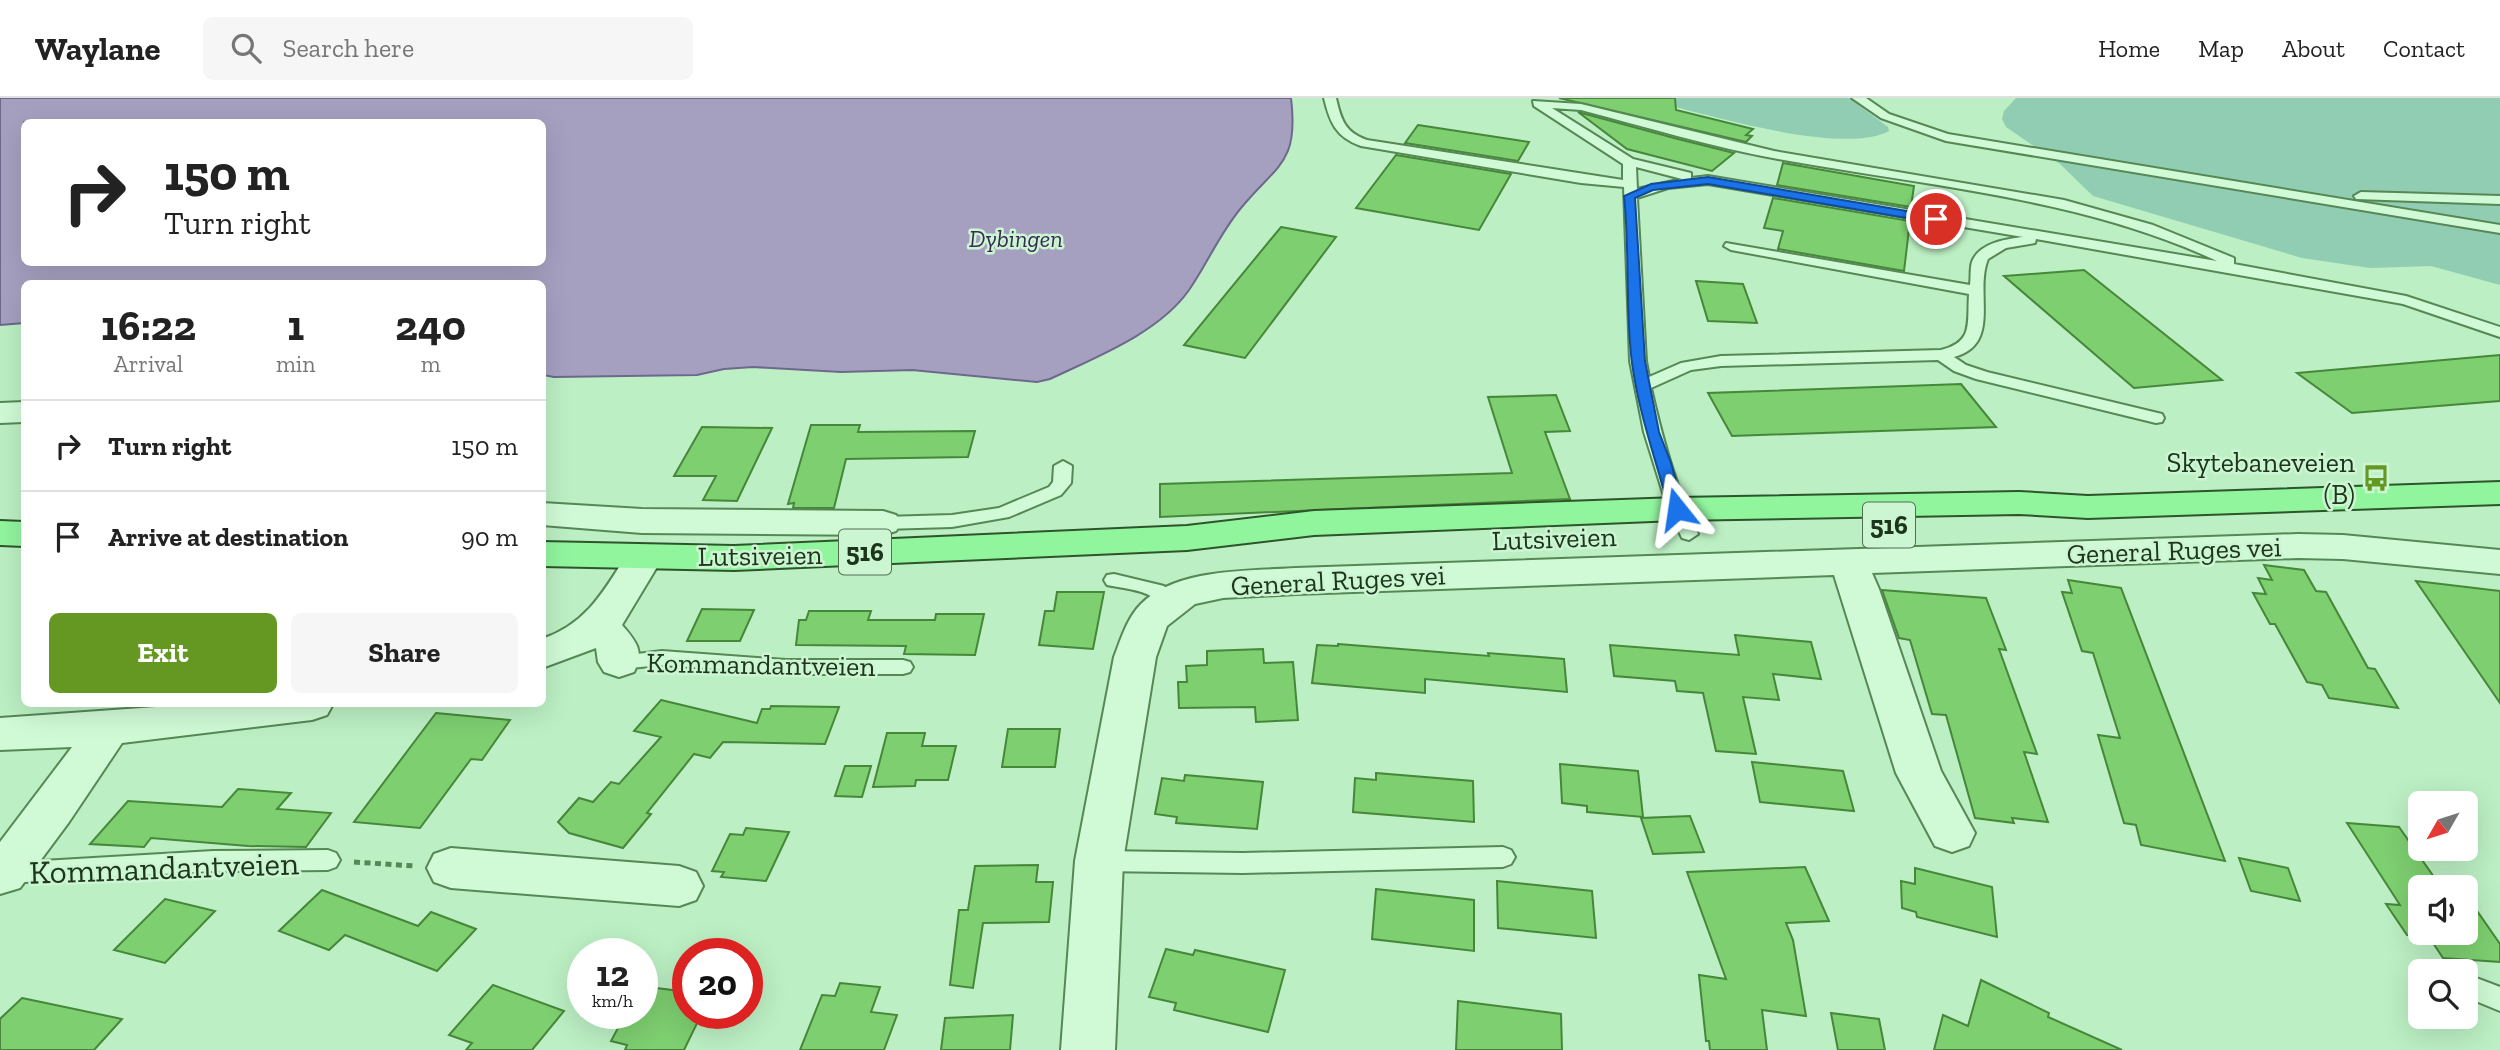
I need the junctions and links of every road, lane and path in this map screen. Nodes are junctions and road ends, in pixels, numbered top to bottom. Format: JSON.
{"nodes":[{"id":1,"x":1330,"y":98,"type":"edge"},
{"id":2,"x":1858,"y":98,"type":"edge"},
{"id":3,"x":1533,"y":101,"type":"edge"},
{"id":4,"x":1629,"y":162,"type":"junction"},
{"id":5,"x":1708,"y":180,"type":"junction"},
{"id":6,"x":1629,"y":190,"type":"junction"},
{"id":7,"x":2323,"y":200,"type":"junction"},
{"id":8,"x":2500,"y":201,"type":"edge"},
{"id":9,"x":1961,"y":223,"type":"junction"},
{"id":10,"x":2500,"y":229,"type":"edge"},
{"id":11,"x":2047,"y":238,"type":"junction"},
{"id":12,"x":1731,"y":246,"type":"dead end"},
{"id":13,"x":1978,"y":246,"type":"junction"},
{"id":14,"x":2252,"y":271,"type":"junction"},
{"id":15,"x":1977,"y":290,"type":"junction"},
{"id":16,"x":2500,"y":332,"type":"edge"},
{"id":17,"x":1941,"y":355,"type":"junction"},
{"id":18,"x":1642,"y":386,"type":"junction"},
{"id":19,"x":0,"y":412,"type":"edge"},
{"id":20,"x":21,"y":412,"type":"edge"},
{"id":21,"x":2157,"y":418,"type":"dead end"},
{"id":22,"x":1063,"y":466,"type":"dead end"},
{"id":23,"x":2499,"y":493,"type":"edge"},
{"id":24,"x":546,"y":514,"type":"edge"},
{"id":25,"x":1683,"y":521,"type":"junction"},
{"id":26,"x":883,"y":523,"type":"joint"},
{"id":27,"x":0,"y":533,"type":"edge"},
{"id":28,"x":21,"y":534,"type":"edge"},
{"id":29,"x":546,"y":554,"type":"edge"},
{"id":30,"x":644,"y":557,"type":"junction"},
{"id":31,"x":1847,"y":562,"type":"junction"},
{"id":32,"x":2500,"y":562,"type":"edge"},
{"id":33,"x":1114,"y":580,"type":"dead end"},
{"id":34,"x":1169,"y":603,"type":"junction"},
{"id":35,"x":600,"y":626,"type":"junction"},
{"id":36,"x":546,"y":653,"type":"edge"},
{"id":37,"x":619,"y":662,"type":"joint"},
{"id":38,"x":903,"y":667,"type":"dead end"},
{"id":39,"x":291,"y":707,"type":"edge"},
{"id":40,"x":109,"y":728,"type":"junction"},
{"id":41,"x":0,"y":734,"type":"edge"},
{"id":42,"x":1952,"y":833,"type":"dead end"},
{"id":43,"x":1503,"y":857,"type":"dead end"},
{"id":44,"x":328,"y":860,"type":"joint"},
{"id":45,"x":1099,"y":861,"type":"junction"},
{"id":46,"x":451,"y":868,"type":"joint"},
{"id":47,"x":2,"y":874,"type":"edge"},
{"id":48,"x":679,"y":886,"type":"dead end"},
{"id":49,"x":2478,"y":990,"type":"edge"},
{"id":50,"x":2500,"y":999,"type":"edge"},
{"id":51,"x":1088,"y":1050,"type":"edge"}],
"edges":[{"from":1,"to":6,"type":"lane"},
{"from":2,"to":7,"type":"lane"},
{"from":3,"to":4,"type":"lane"},
{"from":3,"to":14,"type":"lane"},
{"from":4,"to":5,"type":"lane"},
{"from":4,"to":6,"type":"lane"},
{"from":5,"to":6,"type":"lane"},
{"from":5,"to":9,"type":"lane"},
{"from":6,"to":18,"type":"lane"},
{"from":7,"to":8,"type":"lane"},
{"from":7,"to":10,"type":"lane"},
{"from":9,"to":11,"type":"lane"},
{"from":9,"to":13,"type":"lane"},
{"from":11,"to":13,"type":"lane"},
{"from":11,"to":14,"type":"lane"},
{"from":12,"to":15,"type":"lane"},
{"from":13,"to":15,"type":"lane"},
{"from":14,"to":16,"type":"lane"},
{"from":15,"to":17,"type":"lane"},
{"from":17,"to":18,"type":"lane"},
{"from":17,"to":21,"type":"lane"},
{"from":18,"to":25,"type":"lane"},
{"from":19,"to":20,"type":"street"},
{"from":22,"to":26,"type":"lane"},
{"from":23,"to":25,"type":"main road","name":"Lutsiveien","number":"516"},
{"from":24,"to":26,"type":"street"},
{"from":25,"to":30,"type":"main road","name":"Lutsiveien","number":"516"},
{"from":27,"to":28,"type":"main road"},
{"from":29,"to":30,"type":"main road","name":"Lutsiveien","number":"516"},
{"from":30,"to":35,"type":"street"},
{"from":31,"to":32,"type":"street","name":"General Ruges vei"},
{"from":31,"to":34,"type":"street","name":"General Ruges vei"},
{"from":31,"to":42,"type":"street"},
{"from":33,"to":34,"type":"lane"},
{"from":34,"to":45,"type":"street","name":"General Ruges vei"},
{"from":35,"to":36,"type":"street"},
{"from":35,"to":37,"type":"street","name":"Kommandantveien"},
{"from":37,"to":38,"type":"lane","name":"Kommandantveien"},
{"from":39,"to":40,"type":"street"},
{"from":40,"to":41,"type":"street"},
{"from":40,"to":47,"type":"street"},
{"from":43,"to":45,"type":"lane"},
{"from":44,"to":46,"type":"path"},
{"from":44,"to":47,"type":"lane","name":"Kommandantveien"},
{"from":45,"to":51,"type":"street","name":"General Ruges vei"},
{"from":46,"to":48,"type":"street"},
{"from":49,"to":50,"type":"lane"}]}
